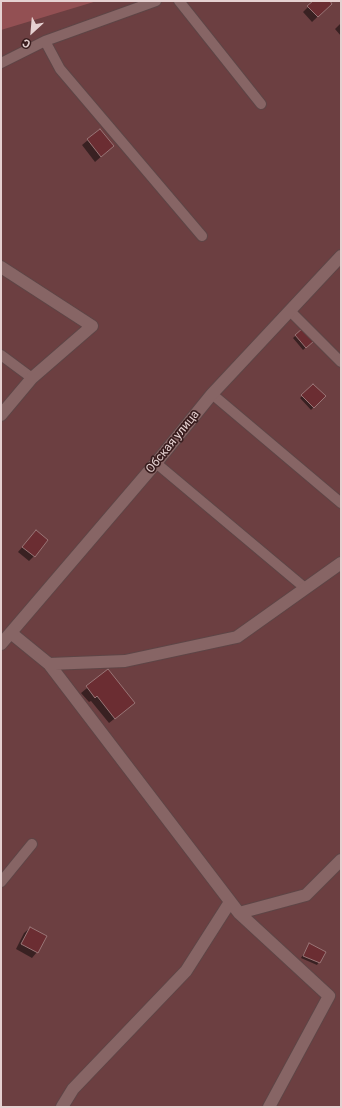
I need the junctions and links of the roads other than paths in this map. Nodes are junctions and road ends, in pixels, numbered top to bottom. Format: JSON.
{"nodes":[{"id":1,"x":156,"y":1,"type":"edge"},
{"id":2,"x":179,"y":1,"type":"edge"},
{"id":3,"x":45,"y":41,"type":"junction"},
{"id":4,"x":1,"y":63,"type":"edge"},
{"id":5,"x":261,"y":104,"type":"dead end"},
{"id":6,"x":202,"y":236,"type":"dead end"},
{"id":7,"x":341,"y":256,"type":"edge"},
{"id":8,"x":1,"y":267,"type":"edge"},
{"id":9,"x":290,"y":311,"type":"junction"},
{"id":10,"x":1,"y":355,"type":"edge"},
{"id":11,"x":341,"y":362,"type":"edge"},
{"id":12,"x":32,"y":378,"type":"junction"},
{"id":13,"x":212,"y":394,"type":"junction"},
{"id":14,"x":1,"y":415,"type":"edge"},
{"id":15,"x":156,"y":463,"type":"junction"},
{"id":16,"x":341,"y":503,"type":"edge"},
{"id":17,"x":341,"y":563,"type":"edge"},
{"id":18,"x":305,"y":588,"type":"junction"},
{"id":19,"x":11,"y":633,"type":"junction"},
{"id":20,"x":1,"y":644,"type":"edge"},
{"id":21,"x":49,"y":664,"type":"junction"},
{"id":22,"x":32,"y":844,"type":"dead end"},
{"id":23,"x":341,"y":860,"type":"edge"},
{"id":24,"x":1,"y":882,"type":"edge"},
{"id":25,"x":230,"y":902,"type":"junction"},
{"id":26,"x":239,"y":913,"type":"junction"},
{"id":27,"x":62,"y":1107,"type":"edge"},
{"id":28,"x":269,"y":1107,"type":"edge"}],
"edges":[{"from":1,"to":3,"type":"lane"},
{"from":2,"to":5,"type":"lane"},
{"from":3,"to":4,"type":"lane"},
{"from":3,"to":6,"type":"lane"},
{"from":7,"to":9,"type":"street","name":"Обская улица"},
{"from":8,"to":12,"type":"street"},
{"from":9,"to":11,"type":"lane"},
{"from":9,"to":13,"type":"street","name":"Обская улица"},
{"from":10,"to":12,"type":"lane"},
{"from":12,"to":14,"type":"street"},
{"from":13,"to":15,"type":"street","name":"Обская улица"},
{"from":13,"to":16,"type":"lane"},
{"from":15,"to":18,"type":"lane"},
{"from":15,"to":19,"type":"street","name":"Обская улица"},
{"from":17,"to":18,"type":"street"},
{"from":18,"to":21,"type":"street"},
{"from":19,"to":20,"type":"street","name":"Обская улица"},
{"from":19,"to":21,"type":"street"},
{"from":21,"to":25,"type":"street"},
{"from":22,"to":24,"type":"lane"},
{"from":23,"to":26,"type":"street"},
{"from":25,"to":26,"type":"street"},
{"from":25,"to":27,"type":"street"},
{"from":26,"to":28,"type":"street"}]}
